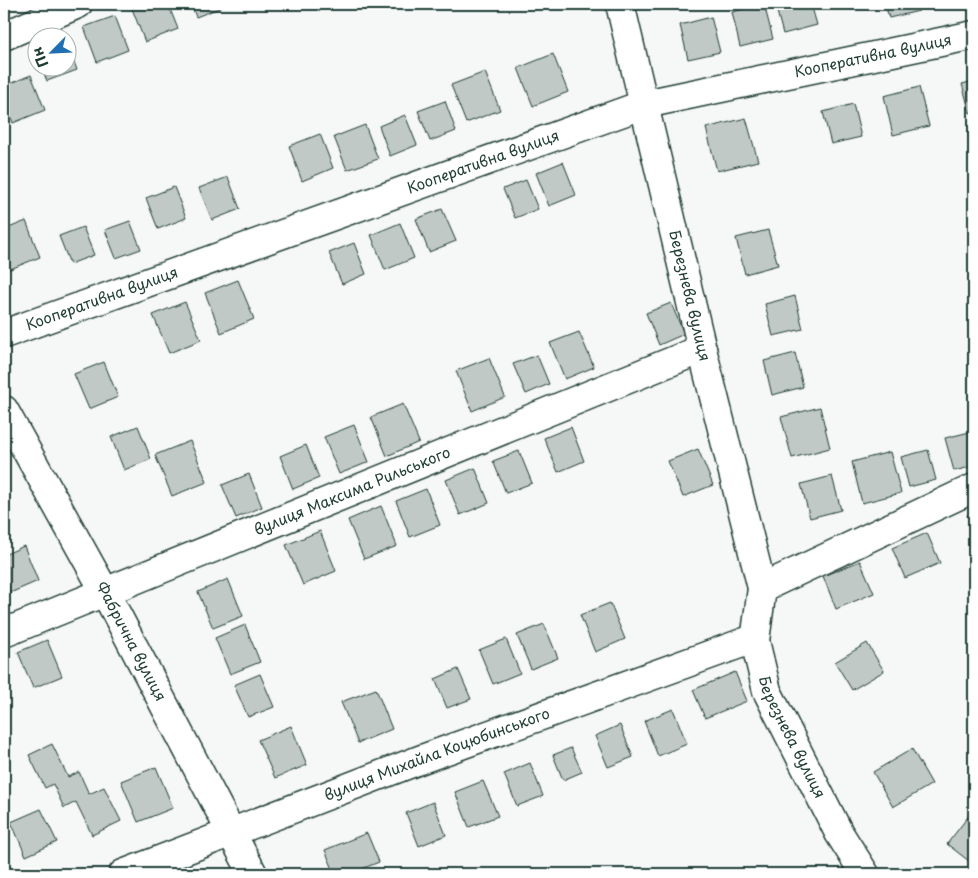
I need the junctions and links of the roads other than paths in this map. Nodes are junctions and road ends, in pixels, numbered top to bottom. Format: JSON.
{"nodes":[{"id":1,"x":78,"y":4,"type":"edge"},
{"id":2,"x":620,"y":4,"type":"edge"},
{"id":3,"x":974,"y":35,"type":"edge"},
{"id":4,"x":4,"y":36,"type":"edge"},
{"id":5,"x":645,"y":104,"type":"junction"},
{"id":6,"x":4,"y":334,"type":"edge"},
{"id":7,"x":702,"y":349,"type":"junction"},
{"id":8,"x":4,"y":410,"type":"edge"},
{"id":9,"x":974,"y":488,"type":"edge"},
{"id":10,"x":762,"y":588,"type":"junction"},
{"id":11,"x":105,"y":592,"type":"junction"},
{"id":12,"x":4,"y":633,"type":"edge"},
{"id":13,"x":755,"y":640,"type":"junction"},
{"id":14,"x":231,"y":833,"type":"junction"},
{"id":15,"x":123,"y":874,"type":"edge"},
{"id":16,"x":253,"y":874,"type":"edge"},
{"id":17,"x":865,"y":874,"type":"edge"}],
"edges":[{"from":1,"to":4,"type":"street"},
{"from":2,"to":5,"type":"street","name":"Березнева вулиця"},
{"from":3,"to":5,"type":"street","name":"Кооперативна вулиця"},
{"from":5,"to":6,"type":"street","name":"Кооперативна вулиця"},
{"from":5,"to":7,"type":"street","name":"Березнева вулиця"},
{"from":7,"to":10,"type":"street","name":"Березнева вулиця"},
{"from":7,"to":11,"type":"street","name":"вулиця Максима Рильського"},
{"from":8,"to":11,"type":"street","name":"Фабрична вулиця"},
{"from":9,"to":10,"type":"street"},
{"from":10,"to":13,"type":"street","name":"Березнева вулиця"},
{"from":11,"to":12,"type":"street","name":"вулиця Максима Рильського"},
{"from":11,"to":14,"type":"street","name":"Фабрична вулиця"},
{"from":13,"to":14,"type":"street","name":"вулиця Михайла Коцюбинського"},
{"from":13,"to":17,"type":"street","name":"Березнева вулиця"},
{"from":14,"to":15,"type":"street","name":"вулиця Михайла Коцюбинського"},
{"from":14,"to":16,"type":"street","name":"Фабрична вулиця"}]}
